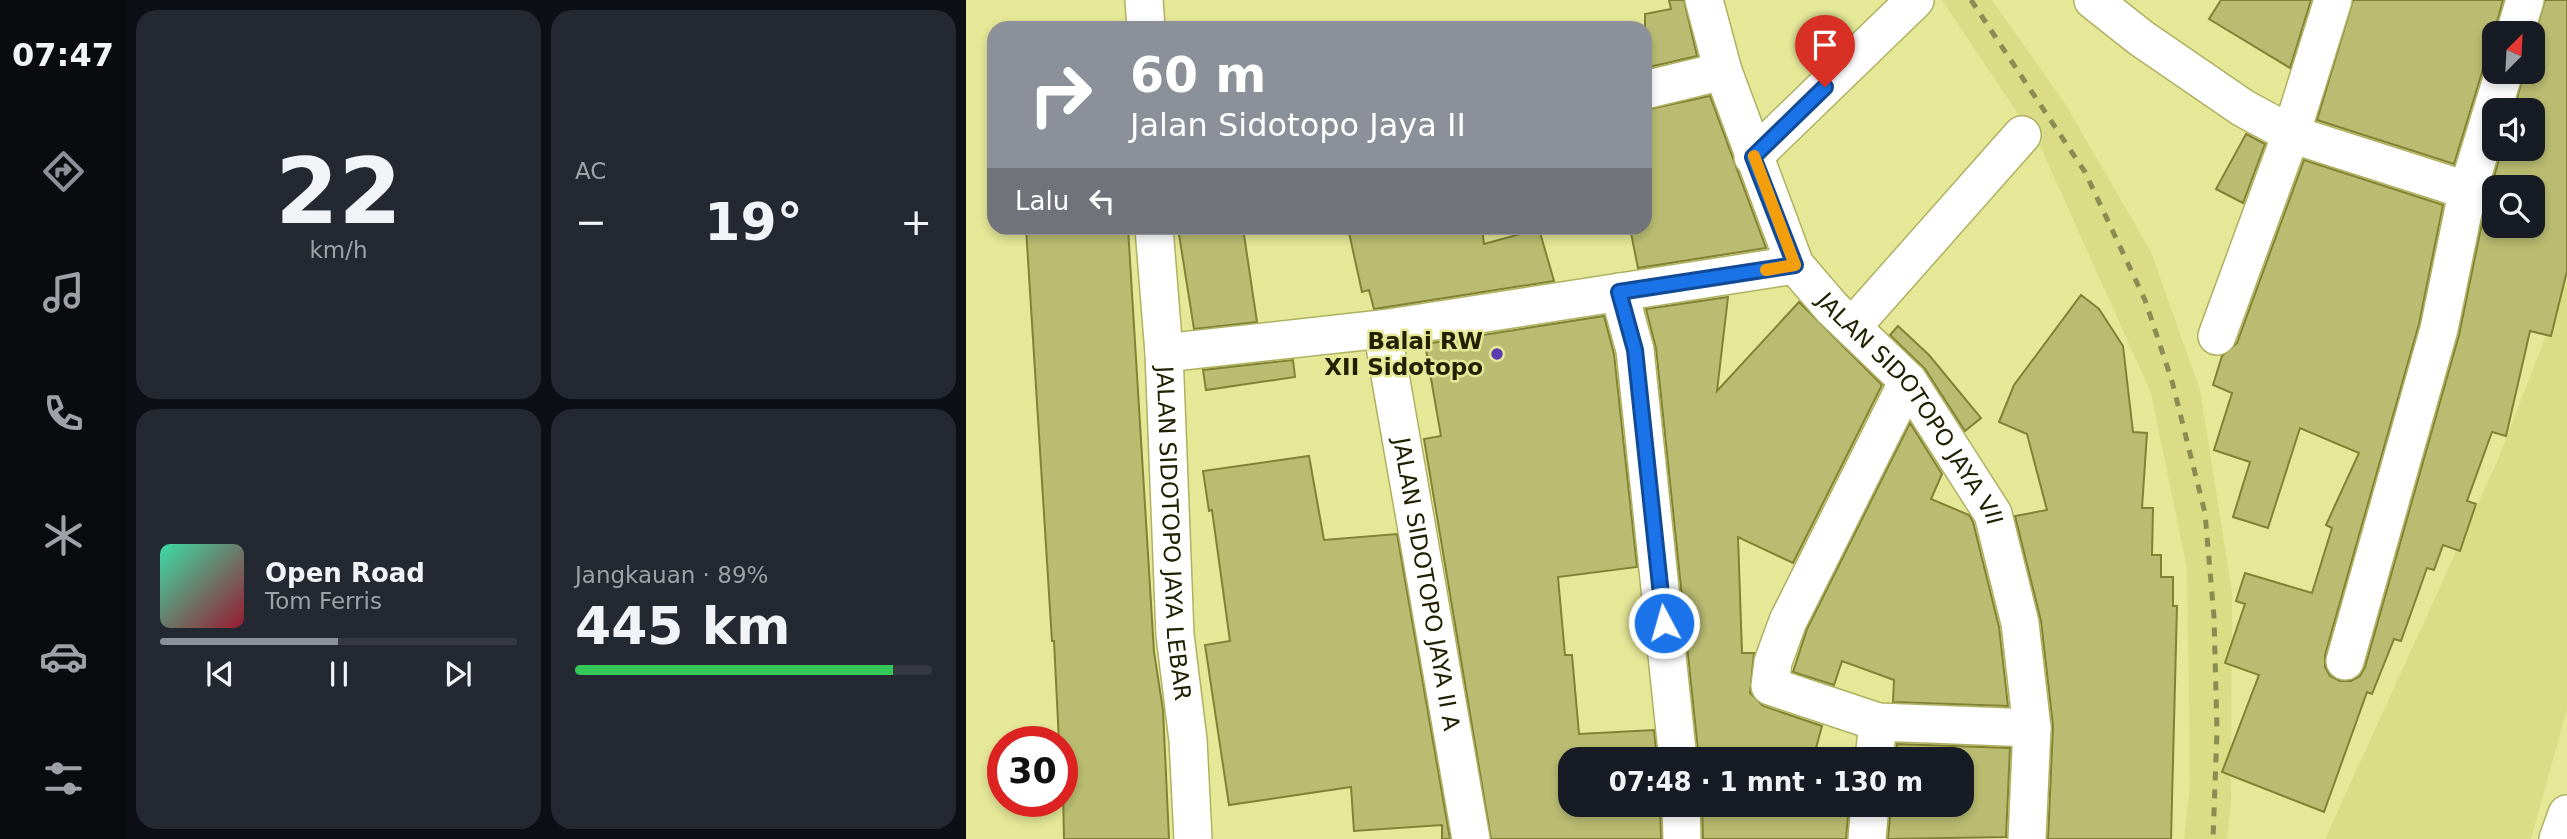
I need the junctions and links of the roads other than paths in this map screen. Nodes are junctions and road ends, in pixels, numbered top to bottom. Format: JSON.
{"nodes":[{"id":1,"x":1144,"y":0,"type":"edge"},
{"id":2,"x":1704,"y":0,"type":"edge"},
{"id":3,"x":1914,"y":0,"type":"edge"},
{"id":4,"x":2093,"y":0,"type":"edge"},
{"id":5,"x":2333,"y":0,"type":"edge"},
{"id":6,"x":2525,"y":0,"type":"edge"},
{"id":7,"x":1146,"y":21,"type":"edge"},
{"id":8,"x":2519,"y":21,"type":"edge"},
{"id":9,"x":1723,"y":71,"type":"junction"},
{"id":10,"x":2502,"y":84,"type":"edge"},
{"id":11,"x":1652,"y":88,"type":"edge"},
{"id":12,"x":2291,"y":134,"type":"junction"},
{"id":13,"x":2022,"y":135,"type":"dead end"},
{"id":14,"x":1753,"y":157,"type":"junction"},
{"id":15,"x":2481,"y":196,"type":"edge"},
{"id":16,"x":1155,"y":235,"type":"edge"},
{"id":17,"x":1795,"y":265,"type":"junction"},
{"id":18,"x":1619,"y":292,"type":"junction"},
{"id":19,"x":1852,"y":327,"type":"junction"},
{"id":20,"x":1381,"y":329,"type":"junction"},
{"id":21,"x":2217,"y":336,"type":"dead end"},
{"id":22,"x":1164,"y":353,"type":"junction"},
{"id":23,"x":1908,"y":381,"type":"junction"},
{"id":24,"x":2345,"y":662,"type":"dead end"},
{"id":25,"x":1878,"y":722,"type":"junction"},
{"id":26,"x":2032,"y":728,"type":"junction"},
{"id":27,"x":1677,"y":747,"type":"edge"},
{"id":28,"x":1875,"y":747,"type":"edge"},
{"id":29,"x":2567,"y":814,"type":"edge"},
{"id":30,"x":1681,"y":817,"type":"edge"},
{"id":31,"x":1869,"y":817,"type":"edge"},
{"id":32,"x":1193,"y":839,"type":"edge"},
{"id":33,"x":1471,"y":839,"type":"edge"},
{"id":34,"x":1682,"y":839,"type":"edge"},
{"id":35,"x":1867,"y":839,"type":"edge"},
{"id":36,"x":2027,"y":839,"type":"edge"},
{"id":37,"x":2558,"y":839,"type":"edge"}],
"edges":[{"from":1,"to":7,"type":"street"},
{"from":2,"to":9,"type":"street","name":"JALAN SIDOTOPO JAYA VII"},
{"from":3,"to":14,"type":"street"},
{"from":4,"to":12,"type":"street"},
{"from":5,"to":12,"type":"street"},
{"from":6,"to":8,"type":"street"},
{"from":9,"to":11,"type":"street"},
{"from":9,"to":14,"type":"street","name":"JALAN SIDOTOPO JAYA VII"},
{"from":10,"to":15,"type":"street"},
{"from":12,"to":15,"type":"street"},
{"from":12,"to":21,"type":"street"},
{"from":13,"to":19,"type":"street"},
{"from":14,"to":17,"type":"street","name":"JALAN SIDOTOPO JAYA VII"},
{"from":15,"to":24,"type":"street"},
{"from":16,"to":22,"type":"street","name":"JALAN SIDOTOPO JAYA LEBAR"},
{"from":17,"to":18,"type":"street"},
{"from":17,"to":19,"type":"street","name":"JALAN SIDOTOPO JAYA VII"},
{"from":18,"to":20,"type":"street"},
{"from":18,"to":27,"type":"street"},
{"from":19,"to":23,"type":"street","name":"JALAN SIDOTOPO JAYA VII"},
{"from":20,"to":22,"type":"street"},
{"from":20,"to":33,"type":"street","name":"JALAN SIDOTOPO JAYA II A"},
{"from":22,"to":32,"type":"street","name":"JALAN SIDOTOPO JAYA LEBAR"},
{"from":23,"to":25,"type":"street"},
{"from":23,"to":26,"type":"street","name":"JALAN SIDOTOPO JAYA VII"},
{"from":25,"to":26,"type":"street"},
{"from":25,"to":28,"type":"street"},
{"from":26,"to":36,"type":"street","name":"JALAN SIDOTOPO JAYA VII"},
{"from":29,"to":37,"type":"street"},
{"from":30,"to":34,"type":"street"},
{"from":31,"to":35,"type":"street"}]}
